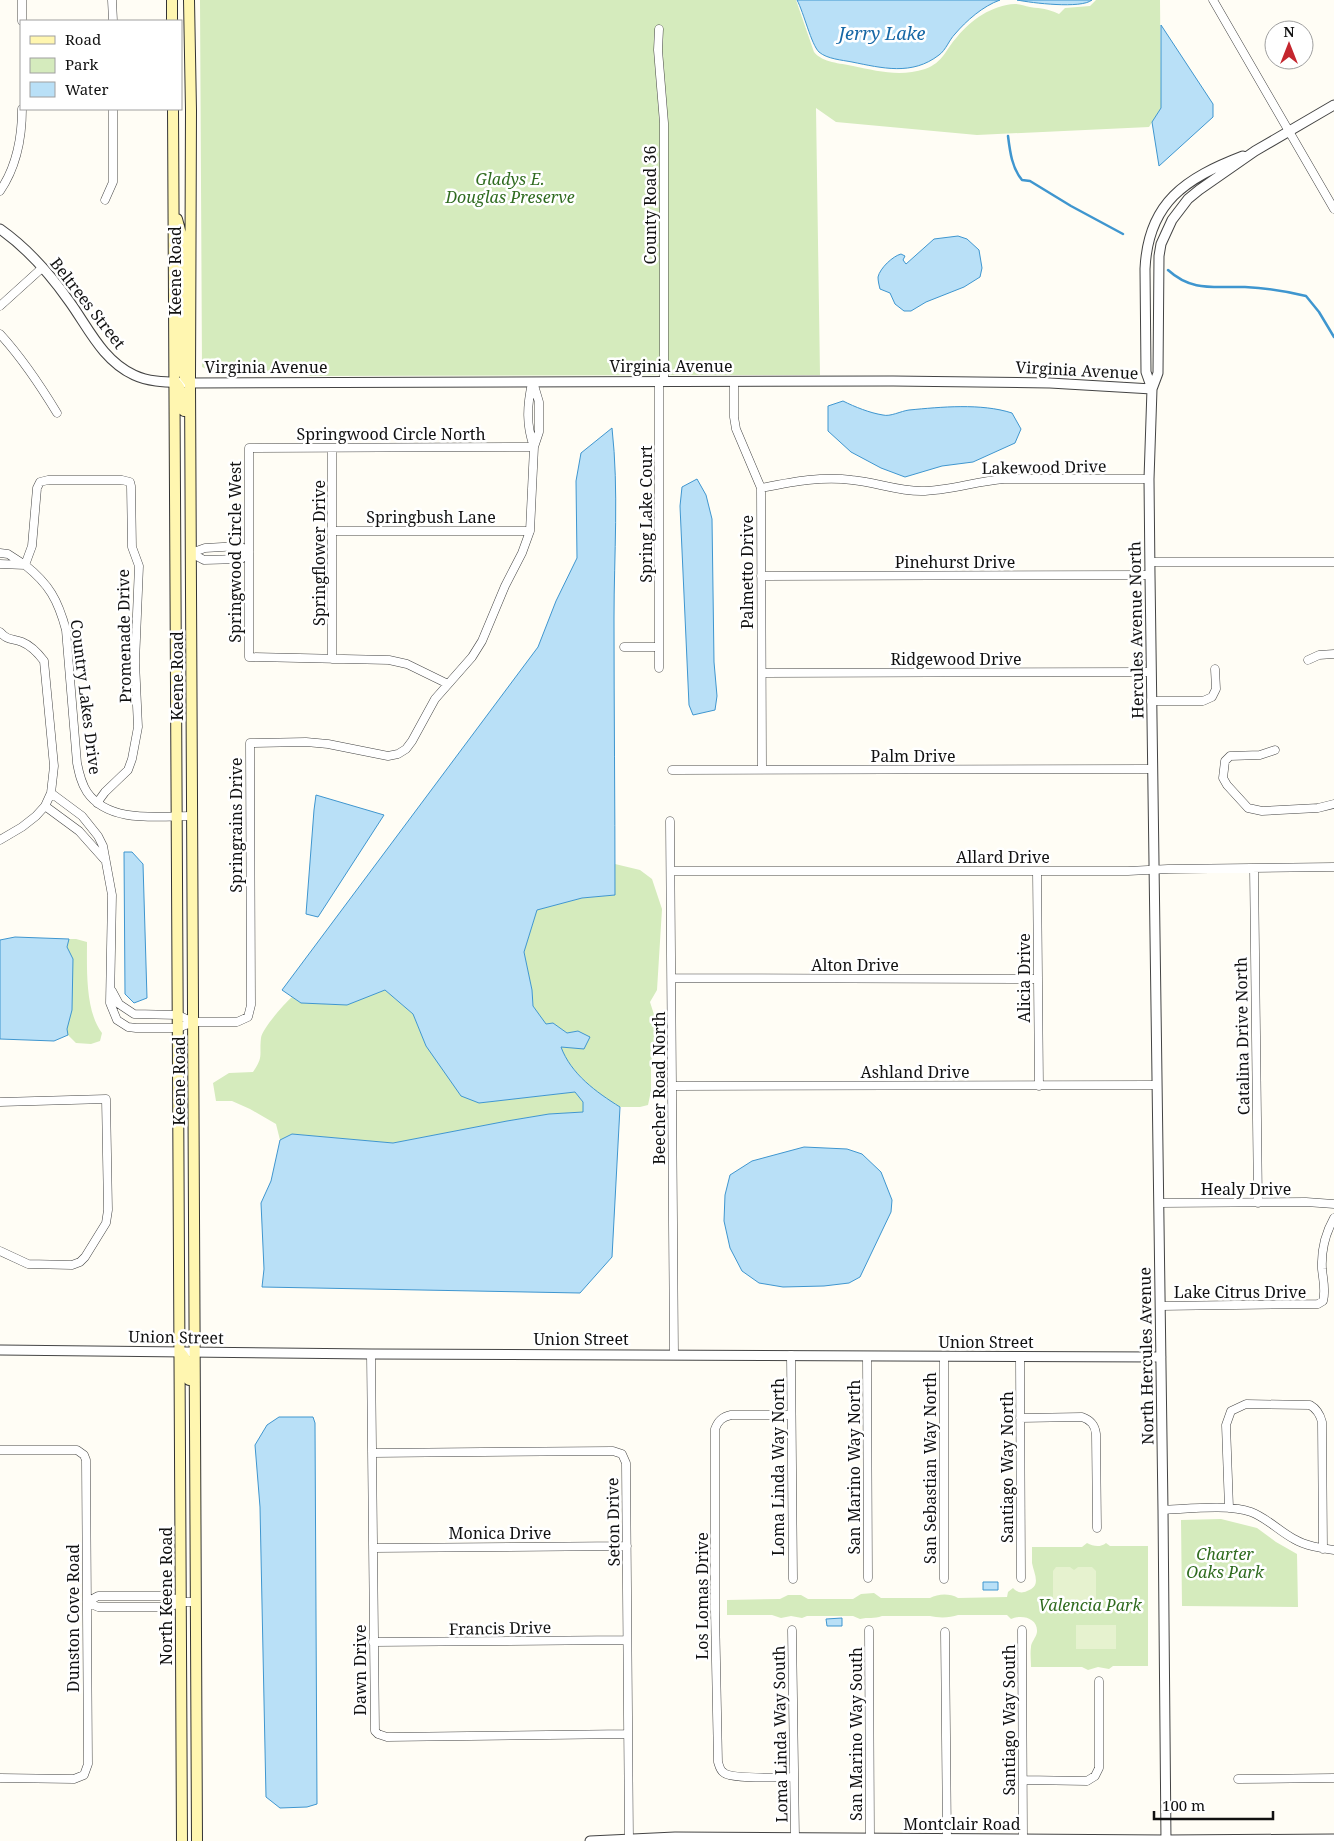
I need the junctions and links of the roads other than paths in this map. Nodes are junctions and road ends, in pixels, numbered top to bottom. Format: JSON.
{"nodes":[{"id":1,"x":22,"y":0,"type":"edge"},
{"id":2,"x":112,"y":0,"type":"edge"},
{"id":3,"x":172,"y":0,"type":"edge"},
{"id":4,"x":189,"y":0,"type":"edge"},
{"id":5,"x":1213,"y":0,"type":"edge"},
{"id":6,"x":22,"y":20,"type":"edge"},
{"id":7,"x":112,"y":20,"type":"edge"},
{"id":8,"x":172,"y":20,"type":"edge"},
{"id":9,"x":659,"y":29,"type":"dead end"},
{"id":10,"x":1334,"y":105,"type":"edge"},
{"id":11,"x":22,"y":110,"type":"edge"},
{"id":12,"x":113,"y":110,"type":"edge"},
{"id":13,"x":172,"y":110,"type":"edge"},
{"id":14,"x":1289,"y":131,"type":"junction"},
{"id":15,"x":1255,"y":151,"type":"junction"},
{"id":16,"x":0,"y":191,"type":"edge"},
{"id":17,"x":105,"y":200,"type":"dead end"},
{"id":18,"x":173,"y":205,"type":"junction"},
{"id":19,"x":1334,"y":209,"type":"edge"},
{"id":20,"x":0,"y":229,"type":"edge"},
{"id":21,"x":42,"y":268,"type":"junction"},
{"id":22,"x":0,"y":306,"type":"edge"},
{"id":23,"x":0,"y":334,"type":"edge"},
{"id":24,"x":661,"y":381,"type":"junction"},
{"id":25,"x":734,"y":381,"type":"junction"},
{"id":26,"x":175,"y":382,"type":"junction"},
{"id":27,"x":533,"y":382,"type":"junction"},
{"id":28,"x":190,"y":383,"type":"junction"},
{"id":29,"x":1152,"y":389,"type":"junction"},
{"id":30,"x":57,"y":413,"type":"dead end"},
{"id":31,"x":249,"y":448,"type":"joint"},
{"id":32,"x":332,"y":448,"type":"junction"},
{"id":33,"x":534,"y":448,"type":"junction"},
{"id":34,"x":1150,"y":479,"type":"junction"},
{"id":35,"x":761,"y":488,"type":"junction"},
{"id":36,"x":191,"y":516,"type":"junction"},
{"id":37,"x":333,"y":531,"type":"junction"},
{"id":38,"x":530,"y":531,"type":"junction"},
{"id":39,"x":249,"y":552,"type":"junction"},
{"id":40,"x":0,"y":553,"type":"edge"},
{"id":41,"x":191,"y":553,"type":"junction"},
{"id":42,"x":1150,"y":562,"type":"junction"},
{"id":43,"x":1334,"y":562,"type":"edge"},
{"id":44,"x":0,"y":564,"type":"edge"},
{"id":45,"x":25,"y":565,"type":"junction"},
{"id":46,"x":1150,"y":575,"type":"junction"},
{"id":47,"x":761,"y":576,"type":"junction"},
{"id":48,"x":0,"y":632,"type":"edge"},
{"id":49,"x":624,"y":647,"type":"dead end"},
{"id":50,"x":659,"y":647,"type":"junction"},
{"id":51,"x":1334,"y":654,"type":"edge"},
{"id":52,"x":332,"y":659,"type":"junction"},
{"id":53,"x":1308,"y":660,"type":"dead end"},
{"id":54,"x":659,"y":668,"type":"dead end"},
{"id":55,"x":1215,"y":670,"type":"dead end"},
{"id":56,"x":1151,"y":672,"type":"junction"},
{"id":57,"x":762,"y":673,"type":"junction"},
{"id":58,"x":448,"y":684,"type":"junction"},
{"id":59,"x":1152,"y":701,"type":"junction"},
{"id":60,"x":1275,"y":750,"type":"dead end"},
{"id":61,"x":762,"y":769,"type":"junction"},
{"id":62,"x":1153,"y":769,"type":"junction"},
{"id":63,"x":672,"y":770,"type":"dead end"},
{"id":64,"x":51,"y":793,"type":"junction"},
{"id":65,"x":97,"y":803,"type":"junction"},
{"id":66,"x":1334,"y":804,"type":"edge"},
{"id":67,"x":45,"y":806,"type":"junction"},
{"id":68,"x":76,"y":812,"type":"junction"},
{"id":69,"x":177,"y":816,"type":"junction"},
{"id":70,"x":192,"y":816,"type":"junction"},
{"id":71,"x":670,"y":821,"type":"dead end"},
{"id":72,"x":68,"y":822,"type":"junction"},
{"id":73,"x":0,"y":840,"type":"edge"},
{"id":74,"x":105,"y":859,"type":"junction"},
{"id":75,"x":1334,"y":867,"type":"edge"},
{"id":76,"x":1254,"y":868,"type":"junction"},
{"id":77,"x":1154,"y":870,"type":"junction"},
{"id":78,"x":671,"y":871,"type":"junction"},
{"id":79,"x":1037,"y":871,"type":"junction"},
{"id":80,"x":672,"y":978,"type":"junction"},
{"id":81,"x":1038,"y":979,"type":"junction"},
{"id":82,"x":111,"y":989,"type":"junction"},
{"id":83,"x":178,"y":1015,"type":"junction"},
{"id":84,"x":193,"y":1022,"type":"junction"},
{"id":85,"x":178,"y":1028,"type":"junction"},
{"id":86,"x":673,"y":1086,"type":"junction"},
{"id":87,"x":1039,"y":1086,"type":"junction"},
{"id":88,"x":1158,"y":1086,"type":"junction"},
{"id":89,"x":0,"y":1102,"type":"edge"},
{"id":90,"x":1158,"y":1203,"type":"junction"},
{"id":91,"x":1258,"y":1203,"type":"junction"},
{"id":92,"x":1334,"y":1204,"type":"edge"},
{"id":93,"x":179,"y":1213,"type":"junction"},
{"id":94,"x":1334,"y":1218,"type":"edge"},
{"id":95,"x":0,"y":1251,"type":"edge"},
{"id":96,"x":1160,"y":1306,"type":"junction"},
{"id":97,"x":0,"y":1350,"type":"edge"},
{"id":98,"x":180,"y":1352,"type":"junction"},
{"id":99,"x":196,"y":1352,"type":"junction"},
{"id":100,"x":371,"y":1354,"type":"junction"},
{"id":101,"x":674,"y":1354,"type":"junction"},
{"id":102,"x":791,"y":1356,"type":"junction"},
{"id":103,"x":867,"y":1356,"type":"junction"},
{"id":104,"x":944,"y":1357,"type":"junction"},
{"id":105,"x":1020,"y":1357,"type":"junction"},
{"id":106,"x":1161,"y":1357,"type":"junction"},
{"id":107,"x":791,"y":1415,"type":"junction"},
{"id":108,"x":1020,"y":1418,"type":"junction"},
{"id":109,"x":0,"y":1450,"type":"edge"},
{"id":110,"x":372,"y":1453,"type":"junction"},
{"id":111,"x":1229,"y":1508,"type":"junction"},
{"id":112,"x":1163,"y":1510,"type":"junction"},
{"id":113,"x":1097,"y":1528,"type":"dead end"},
{"id":114,"x":196,"y":1530,"type":"junction"},
{"id":115,"x":627,"y":1546,"type":"junction"},
{"id":116,"x":373,"y":1548,"type":"junction"},
{"id":117,"x":1323,"y":1549,"type":"junction"},
{"id":118,"x":1334,"y":1550,"type":"edge"},
{"id":119,"x":868,"y":1578,"type":"dead end"},
{"id":120,"x":1021,"y":1578,"type":"dead end"},
{"id":121,"x":793,"y":1579,"type":"dead end"},
{"id":122,"x":944,"y":1579,"type":"dead end"},
{"id":123,"x":87,"y":1602,"type":"junction"},
{"id":124,"x":182,"y":1602,"type":"junction"},
{"id":125,"x":196,"y":1602,"type":"junction"},
{"id":126,"x":792,"y":1630,"type":"dead end"},
{"id":127,"x":869,"y":1630,"type":"dead end"},
{"id":128,"x":1022,"y":1630,"type":"dead end"},
{"id":129,"x":945,"y":1632,"type":"dead end"},
{"id":130,"x":627,"y":1640,"type":"junction"},
{"id":131,"x":373,"y":1642,"type":"junction"},
{"id":132,"x":1099,"y":1681,"type":"dead end"},
{"id":133,"x":628,"y":1734,"type":"junction"},
{"id":134,"x":794,"y":1777,"type":"junction"},
{"id":135,"x":0,"y":1778,"type":"edge"},
{"id":136,"x":1334,"y":1778,"type":"edge"},
{"id":137,"x":1238,"y":1779,"type":"dead end"},
{"id":138,"x":1023,"y":1780,"type":"junction"},
{"id":139,"x":795,"y":1838,"type":"junction"},
{"id":140,"x":870,"y":1838,"type":"junction"},
{"id":141,"x":725,"y":1839,"type":"edge"},
{"id":142,"x":947,"y":1839,"type":"junction"},
{"id":143,"x":1023,"y":1839,"type":"junction"},
{"id":144,"x":1334,"y":1839,"type":"edge"},
{"id":145,"x":629,"y":1840,"type":"edge"},
{"id":146,"x":1166,"y":1840,"type":"edge"},
{"id":147,"x":182,"y":1841,"type":"edge"},
{"id":148,"x":197,"y":1841,"type":"edge"},
{"id":149,"x":590,"y":1841,"type":"edge"}],
"edges":[{"from":1,"to":6,"type":"street"},
{"from":2,"to":7,"type":"street"},
{"from":3,"to":8,"type":"main road"},
{"from":4,"to":28,"type":"main road","name":"Keene Road"},
{"from":5,"to":14,"type":"street"},
{"from":9,"to":24,"type":"street","name":"County Road 36"},
{"from":10,"to":14,"type":"street"},
{"from":11,"to":16,"type":"street"},
{"from":12,"to":17,"type":"street"},
{"from":13,"to":18,"type":"main road","name":"Keene Road"},
{"from":14,"to":15,"type":"street"},
{"from":14,"to":19,"type":"street"},
{"from":15,"to":29,"type":"street"},
{"from":15,"to":29,"type":"street"},
{"from":18,"to":26,"type":"main road","name":"Keene Road"},
{"from":18,"to":28,"type":"main road"},
{"from":20,"to":21,"type":"street","name":"Beltrees Street"},
{"from":21,"to":22,"type":"street"},
{"from":21,"to":26,"type":"street","name":"Beltrees Street"},
{"from":23,"to":30,"type":"street"},
{"from":24,"to":25,"type":"street","name":"Virginia Avenue"},
{"from":24,"to":27,"type":"street","name":"Virginia Avenue"},
{"from":24,"to":50,"type":"street","name":"Spring Lake Court"},
{"from":25,"to":29,"type":"street","name":"Virginia Avenue"},
{"from":25,"to":35,"type":"street","name":"Palmetto Drive"},
{"from":26,"to":28,"type":"street","name":"Beltrees Street"},
{"from":26,"to":36,"type":"main road"},
{"from":26,"to":69,"type":"main road","name":"Keene Road"},
{"from":27,"to":28,"type":"street","name":"Virginia Avenue"},
{"from":27,"to":33,"type":"street","name":"Springrains Drive"},
{"from":28,"to":36,"type":"main road","name":"Keene Road"},
{"from":29,"to":34,"type":"street","name":"Hercules Avenue North"},
{"from":31,"to":32,"type":"street","name":"Springwood Circle North"},
{"from":31,"to":39,"type":"street","name":"Springwood Circle West"},
{"from":32,"to":33,"type":"street","name":"Springwood Circle North"},
{"from":32,"to":37,"type":"street","name":"Springflower Drive"},
{"from":33,"to":38,"type":"street","name":"Springrains Drive"},
{"from":34,"to":35,"type":"street","name":"Lakewood Drive"},
{"from":34,"to":42,"type":"street","name":"Hercules Avenue North"},
{"from":35,"to":47,"type":"street","name":"Palmetto Drive"},
{"from":36,"to":41,"type":"main road","name":"Keene Road"},
{"from":37,"to":38,"type":"street","name":"Springbush Lane"},
{"from":37,"to":52,"type":"street","name":"Springflower Drive"},
{"from":38,"to":58,"type":"street","name":"Springrains Drive"},
{"from":39,"to":41,"type":"street"},
{"from":39,"to":41,"type":"street"},
{"from":39,"to":52,"type":"street","name":"Springwood Circle West"},
{"from":40,"to":45,"type":"street","name":"Country Lakes Drive"},
{"from":41,"to":70,"type":"main road","name":"Keene Road"},
{"from":42,"to":43,"type":"street"},
{"from":42,"to":46,"type":"street","name":"Hercules Avenue North"},
{"from":44,"to":45,"type":"street"},
{"from":45,"to":65,"type":"street","name":"Country Lakes Drive"},
{"from":45,"to":65,"type":"street","name":"Promenade Drive"},
{"from":46,"to":47,"type":"street","name":"Pinehurst Drive"},
{"from":46,"to":56,"type":"street","name":"Hercules Avenue North"},
{"from":47,"to":57,"type":"street","name":"Palmetto Drive"},
{"from":48,"to":64,"type":"street"},
{"from":49,"to":50,"type":"street"},
{"from":50,"to":54,"type":"street","name":"Spring Lake Court"},
{"from":51,"to":53,"type":"street"},
{"from":52,"to":58,"type":"street"},
{"from":55,"to":59,"type":"street"},
{"from":56,"to":57,"type":"street","name":"Ridgewood Drive"},
{"from":56,"to":59,"type":"street","name":"Hercules Avenue North"},
{"from":57,"to":61,"type":"street","name":"Palmetto Drive"},
{"from":58,"to":84,"type":"street","name":"Springrains Drive"},
{"from":59,"to":62,"type":"street","name":"Hercules Avenue North"},
{"from":60,"to":66,"type":"street"},
{"from":61,"to":62,"type":"street","name":"Palm Drive"},
{"from":61,"to":63,"type":"street","name":"Palm Drive"},
{"from":62,"to":77,"type":"street","name":"Hercules Avenue North"},
{"from":64,"to":67,"type":"street"},
{"from":64,"to":68,"type":"street"},
{"from":65,"to":69,"type":"street"},
{"from":67,"to":72,"type":"street"},
{"from":67,"to":73,"type":"street"},
{"from":68,"to":72,"type":"street"},
{"from":68,"to":74,"type":"street"},
{"from":69,"to":70,"type":"street"},
{"from":69,"to":83,"type":"main road","name":"Keene Road"},
{"from":70,"to":84,"type":"main road","name":"Keene Road"},
{"from":71,"to":78,"type":"street","name":"Beecher Road North"},
{"from":72,"to":74,"type":"street"},
{"from":74,"to":82,"type":"street"},
{"from":75,"to":76,"type":"street","name":"Allard Drive"},
{"from":76,"to":77,"type":"street","name":"Allard Drive"},
{"from":76,"to":91,"type":"street","name":"Catalina Drive North"},
{"from":77,"to":79,"type":"street","name":"Allard Drive"},
{"from":77,"to":88,"type":"street","name":"North Hercules Avenue"},
{"from":78,"to":79,"type":"street","name":"Allard Drive"},
{"from":78,"to":80,"type":"street","name":"Beecher Road North"},
{"from":79,"to":81,"type":"street","name":"Alicia Drive"},
{"from":80,"to":81,"type":"street","name":"Alton Drive"},
{"from":80,"to":86,"type":"street","name":"Beecher Road North"},
{"from":81,"to":87,"type":"street","name":"Alicia Drive"},
{"from":82,"to":83,"type":"street"},
{"from":82,"to":85,"type":"street"},
{"from":83,"to":84,"type":"street"},
{"from":83,"to":85,"type":"main road","name":"Keene Road"},
{"from":84,"to":85,"type":"street"},
{"from":84,"to":99,"type":"main road","name":"Keene Road"},
{"from":85,"to":93,"type":"main road","name":"Keene Road"},
{"from":86,"to":87,"type":"street","name":"Ashland Drive"},
{"from":86,"to":101,"type":"street","name":"Beecher Road North"},
{"from":87,"to":88,"type":"street","name":"Ashland Drive"},
{"from":88,"to":90,"type":"street","name":"North Hercules Avenue"},
{"from":89,"to":95,"type":"street"},
{"from":90,"to":91,"type":"street","name":"Healy Drive"},
{"from":90,"to":96,"type":"street","name":"North Hercules Avenue"},
{"from":91,"to":92,"type":"street","name":"Healy Drive"},
{"from":93,"to":98,"type":"main road","name":"Keene Road"},
{"from":93,"to":99,"type":"main road"},
{"from":94,"to":96,"type":"street","name":"Lake Citrus Drive"},
{"from":96,"to":106,"type":"street","name":"North Hercules Avenue"},
{"from":97,"to":98,"type":"street","name":"Union Street"},
{"from":98,"to":99,"type":"street","name":"Union Street"},
{"from":98,"to":114,"type":"main road"},
{"from":98,"to":124,"type":"main road","name":"North Keene Road"},
{"from":99,"to":100,"type":"street","name":"Union Street"},
{"from":99,"to":114,"type":"main road","name":"North Keene Road"},
{"from":100,"to":101,"type":"street","name":"Union Street"},
{"from":100,"to":110,"type":"street","name":"Dawn Drive"},
{"from":101,"to":102,"type":"street","name":"Union Street"},
{"from":102,"to":103,"type":"street","name":"Union Street"},
{"from":102,"to":107,"type":"street","name":"Loma Linda Way North"},
{"from":103,"to":104,"type":"street","name":"Union Street"},
{"from":103,"to":119,"type":"street","name":"San Marino Way North"},
{"from":104,"to":105,"type":"street","name":"Union Street"},
{"from":104,"to":122,"type":"street","name":"San Sebastian Way North"},
{"from":105,"to":106,"type":"street","name":"Union Street"},
{"from":105,"to":108,"type":"street","name":"Santiago Way North"},
{"from":106,"to":112,"type":"street","name":"North Hercules Avenue"},
{"from":107,"to":121,"type":"street","name":"Loma Linda Way North"},
{"from":107,"to":134,"type":"street","name":"Los Lomas Drive"},
{"from":108,"to":113,"type":"street"},
{"from":108,"to":120,"type":"street","name":"Santiago Way North"},
{"from":109,"to":123,"type":"street","name":"Dunston Cove Road"},
{"from":110,"to":115,"type":"street","name":"Seton Drive"},
{"from":110,"to":116,"type":"street","name":"Dawn Drive"},
{"from":111,"to":112,"type":"street"},
{"from":111,"to":117,"type":"street"},
{"from":111,"to":117,"type":"street"},
{"from":112,"to":146,"type":"street","name":"North Hercules Avenue"},
{"from":114,"to":125,"type":"main road","name":"North Keene Road"},
{"from":115,"to":116,"type":"street","name":"Monica Drive"},
{"from":115,"to":130,"type":"street","name":"Seton Drive"},
{"from":116,"to":131,"type":"street","name":"Dawn Drive"},
{"from":117,"to":118,"type":"street"},
{"from":123,"to":124,"type":"street"},
{"from":123,"to":135,"type":"street","name":"Dunston Cove Road"},
{"from":124,"to":125,"type":"street"},
{"from":124,"to":147,"type":"main road","name":"North Keene Road"},
{"from":125,"to":148,"type":"main road","name":"North Keene Road"},
{"from":126,"to":134,"type":"street","name":"Loma Linda Way South"},
{"from":127,"to":140,"type":"street","name":"San Marino Way South"},
{"from":128,"to":138,"type":"street","name":"Santiago Way South"},
{"from":129,"to":142,"type":"street"},
{"from":130,"to":131,"type":"street","name":"Francis Drive"},
{"from":130,"to":133,"type":"street","name":"Seton Drive"},
{"from":131,"to":133,"type":"street","name":"Dawn Drive"},
{"from":132,"to":138,"type":"street"},
{"from":133,"to":145,"type":"street","name":"Seton Drive"},
{"from":134,"to":139,"type":"street","name":"Loma Linda Way South"},
{"from":136,"to":137,"type":"street"},
{"from":138,"to":143,"type":"street","name":"Santiago Way South"},
{"from":139,"to":140,"type":"street","name":"Montclair Road"},
{"from":139,"to":141,"type":"street","name":"Montclair Road"},
{"from":140,"to":142,"type":"street","name":"Montclair Road"},
{"from":141,"to":145,"type":"street","name":"Montclair Road"},
{"from":142,"to":143,"type":"street","name":"Montclair Road"},
{"from":143,"to":146,"type":"street","name":"Montclair Road"},
{"from":144,"to":146,"type":"street","name":"Montclair Road"},
{"from":145,"to":149,"type":"street","name":"Montclair Road"}]}
